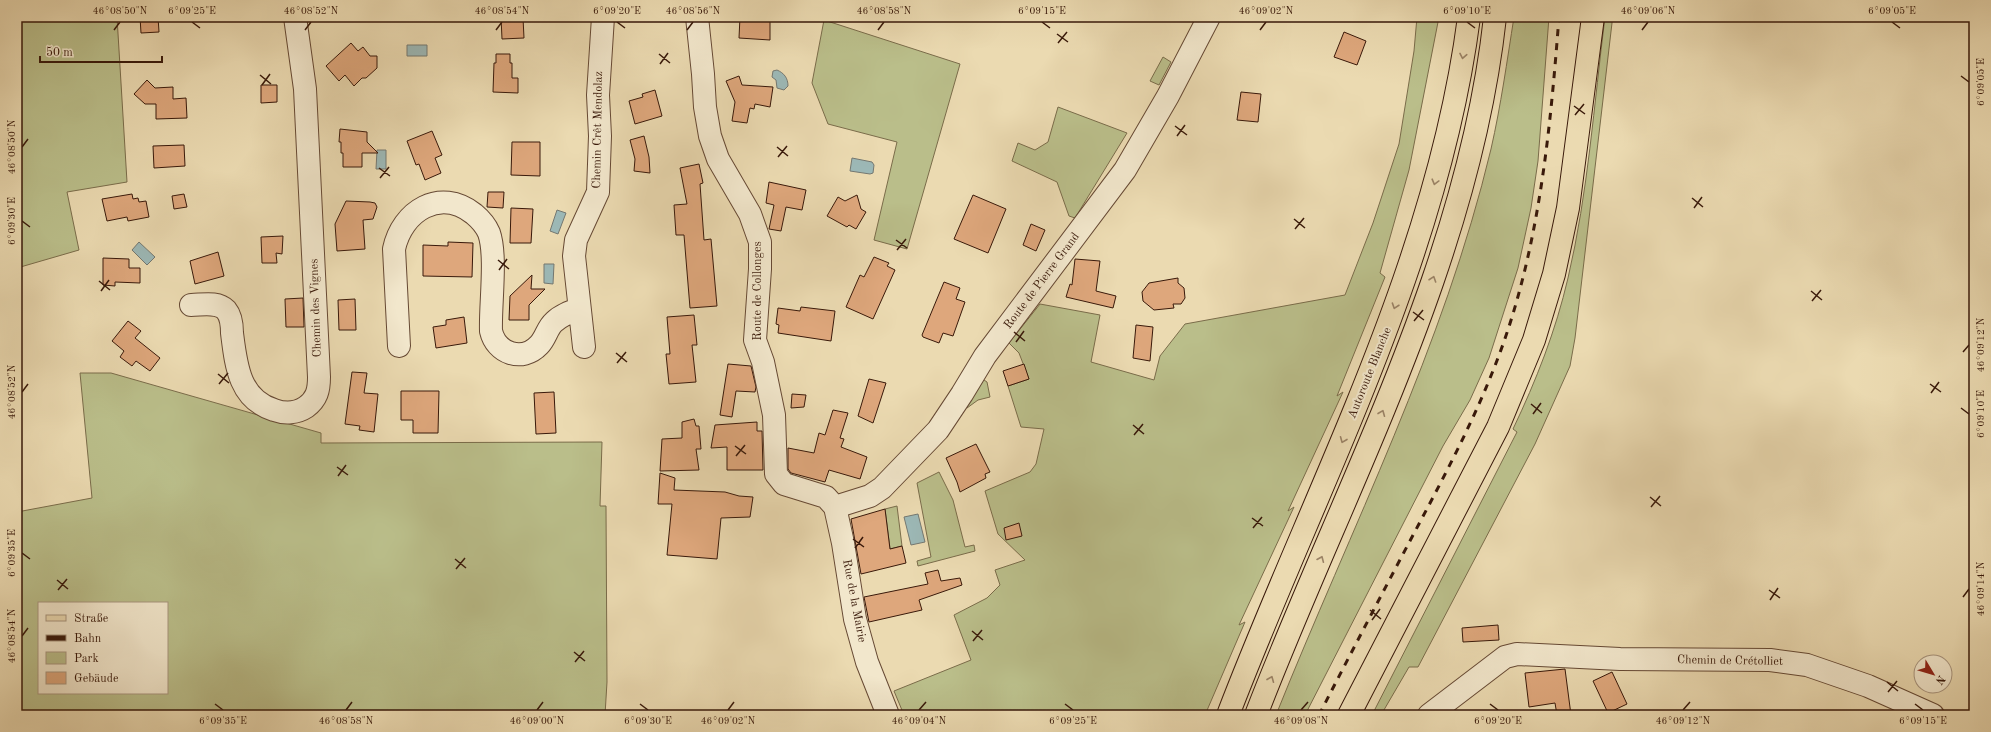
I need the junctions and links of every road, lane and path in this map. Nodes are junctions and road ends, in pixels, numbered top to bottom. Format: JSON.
{"nodes":[{"id":1,"x":295,"y":17,"type":"edge"},
{"id":2,"x":603,"y":17,"type":"edge"},
{"id":3,"x":697,"y":17,"type":"edge"},
{"id":4,"x":1209,"y":17,"type":"edge"},
{"id":5,"x":1469,"y":17,"type":"edge"},
{"id":6,"x":1495,"y":17,"type":"edge"},
{"id":7,"x":1593,"y":17,"type":"edge"},
{"id":8,"x":191,"y":305,"type":"dead end"},
{"id":9,"x":579,"y":309,"type":"junction"},
{"id":10,"x":399,"y":346,"type":"dead end"},
{"id":11,"x":584,"y":347,"type":"dead end"},
{"id":12,"x":835,"y":507,"type":"junction"},
{"id":13,"x":888,"y":715,"type":"edge"},
{"id":14,"x":1228,"y":715,"type":"edge"},
{"id":15,"x":1256,"y":715,"type":"edge"},
{"id":16,"x":1349,"y":715,"type":"edge"},
{"id":17,"x":1429,"y":715,"type":"edge"},
{"id":18,"x":1933,"y":715,"type":"edge"}],
"edges":[{"from":1,"to":8,"type":"street","name":"Chemin des Vignes"},
{"from":2,"to":9,"type":"street","name":"Chemin Crêt Mendolaz"},
{"from":3,"to":12,"type":"street","name":"Route de Collonges"},
{"from":4,"to":12,"type":"street","name":"Route de Pierre Grand"},
{"from":5,"to":14,"type":"main road","name":"Autoroute Blanche","one_way":true},
{"from":15,"to":6,"type":"main road","one_way":true},
{"from":7,"to":16,"type":"main road"},
{"from":9,"to":10,"type":"street"},
{"from":9,"to":11,"type":"street","name":"Chemin Crêt Mendolaz"},
{"from":12,"to":13,"type":"street","name":"Rue de la Mairie"},
{"from":17,"to":18,"type":"street","name":"Chemin de Crétolliet"}]}
